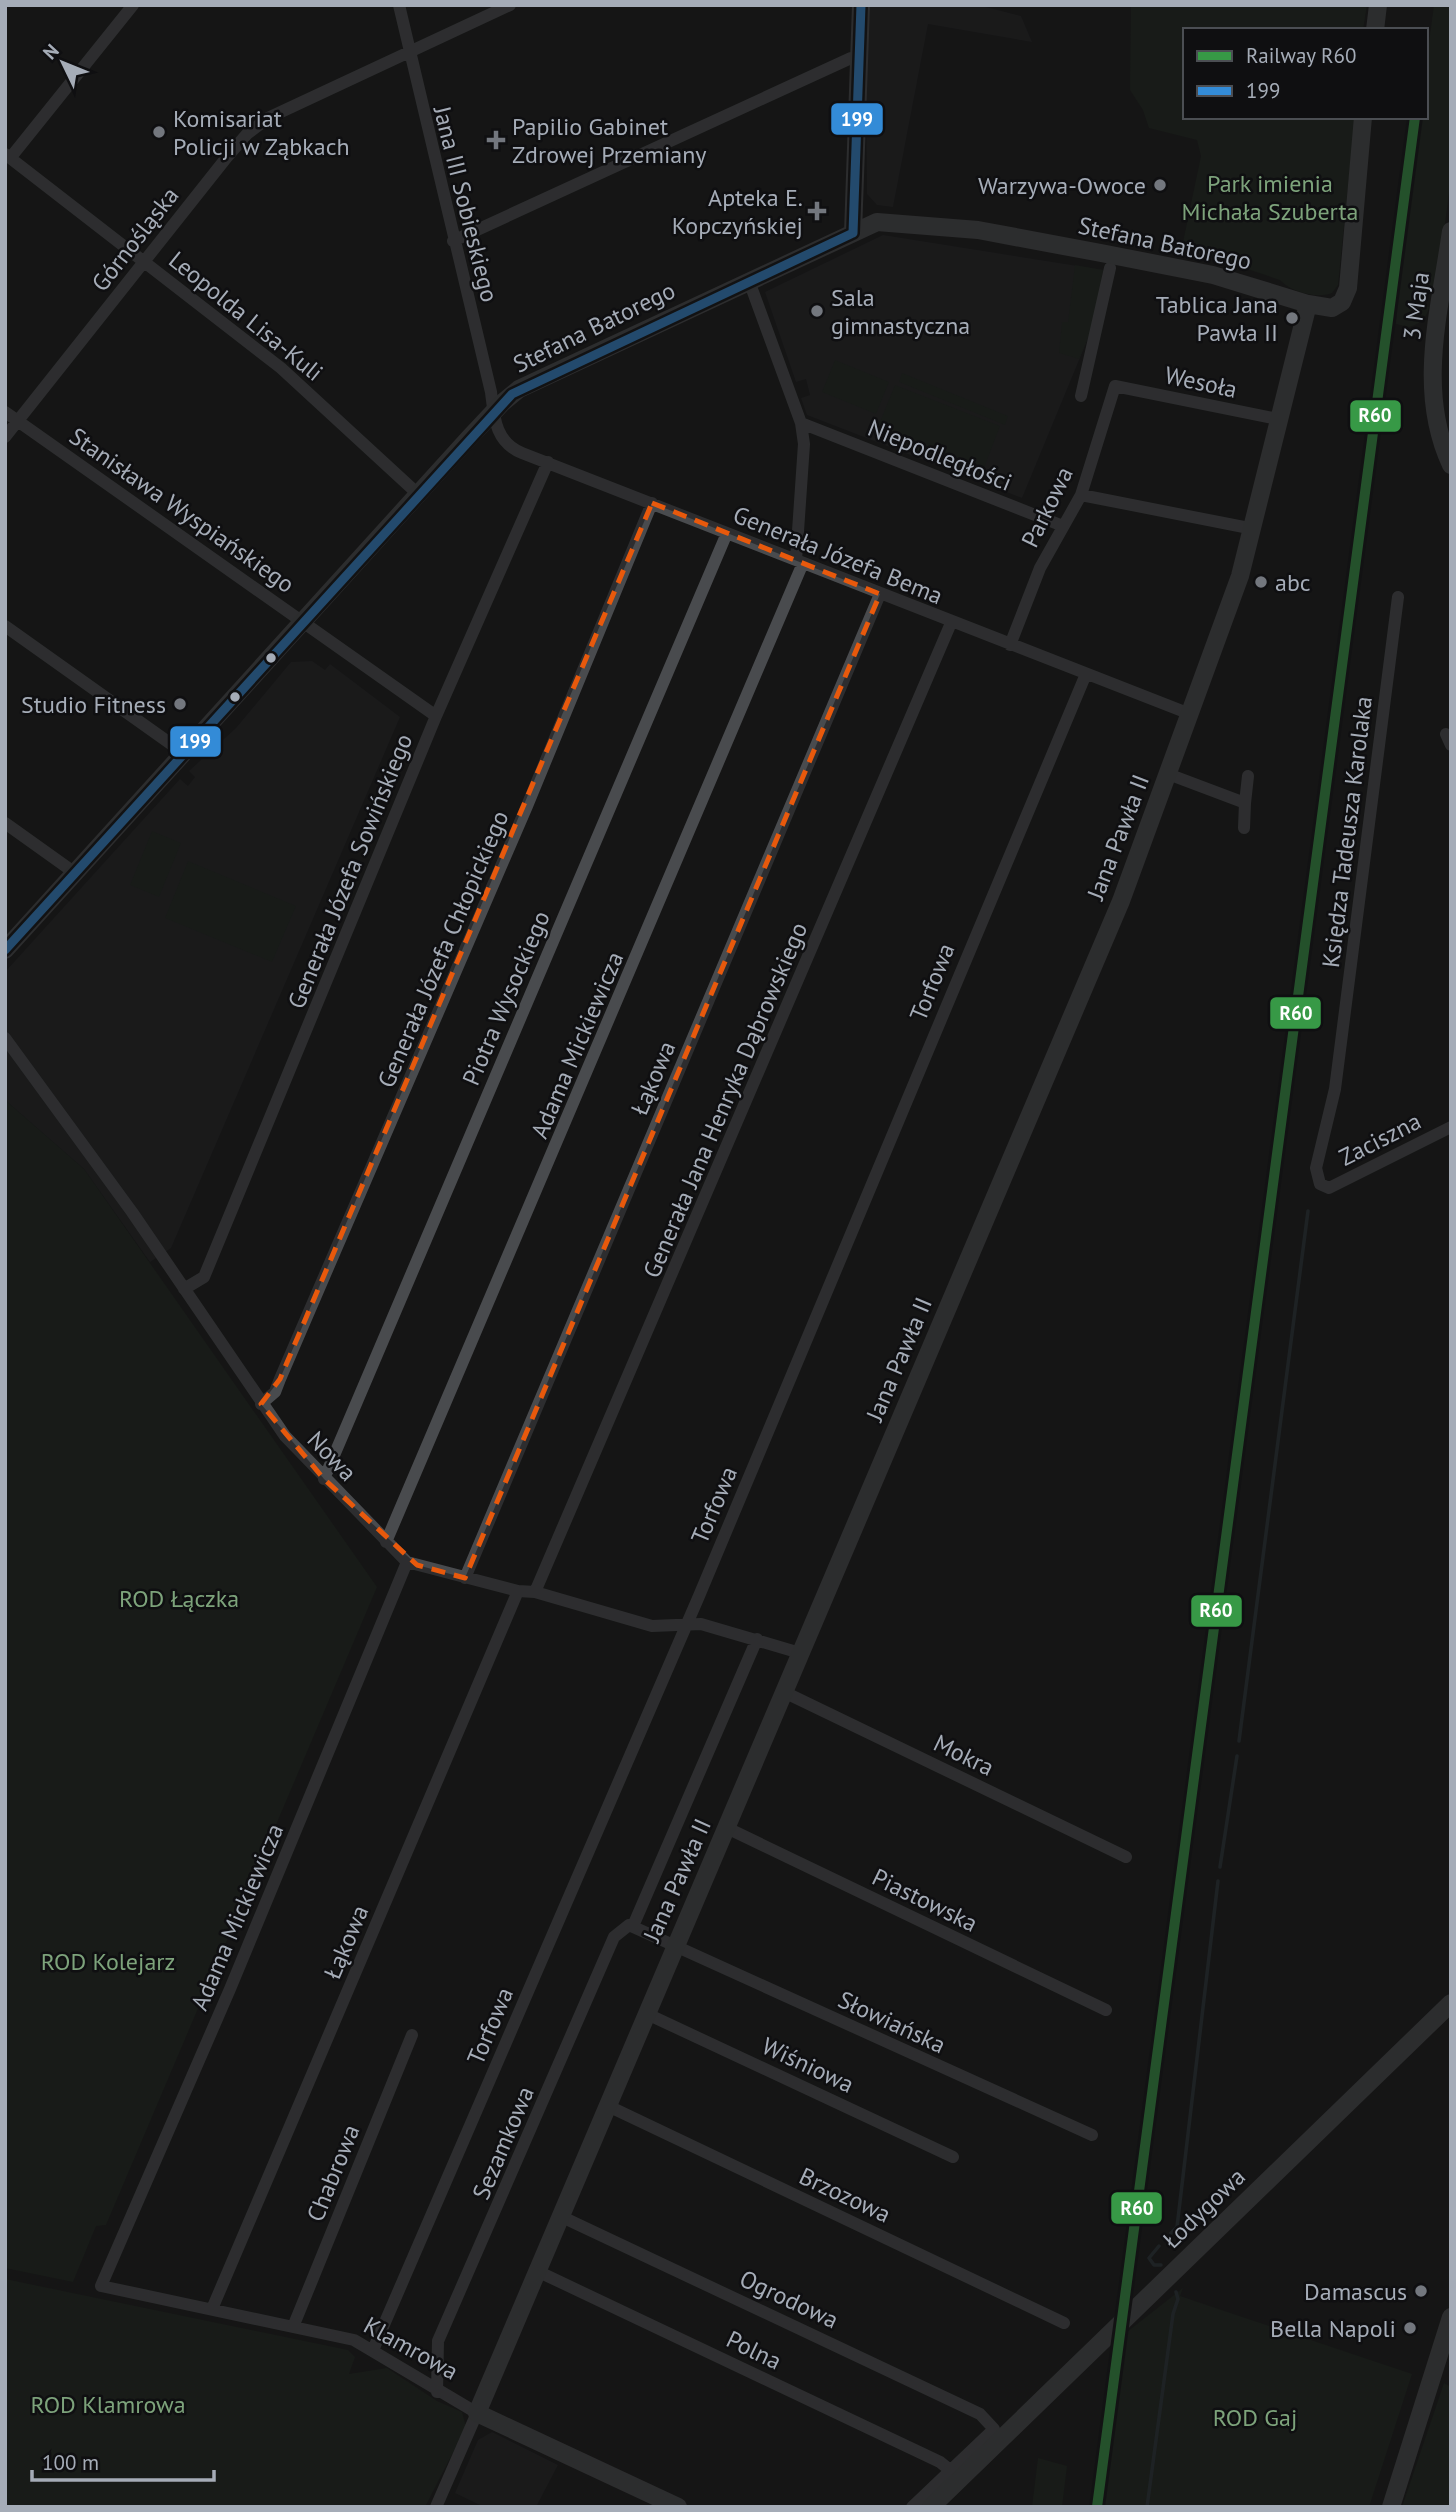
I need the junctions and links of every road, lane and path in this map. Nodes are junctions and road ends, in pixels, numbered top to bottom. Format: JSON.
{"nodes":[{"id":1,"x":133,"y":5,"type":"edge"},
{"id":2,"x":399,"y":5,"type":"edge"},
{"id":3,"x":510,"y":5,"type":"edge"},
{"id":4,"x":861,"y":5,"type":"edge"},
{"id":5,"x":1378,"y":5,"type":"edge"},
{"id":6,"x":1374,"y":28,"type":"edge"},
{"id":7,"x":408,"y":52,"type":"junction"},
{"id":8,"x":859,"y":59,"type":"junction"},
{"id":9,"x":1363,"y":119,"type":"edge"},
{"id":10,"x":8,"y":156,"type":"edge"},
{"id":11,"x":1451,"y":231,"type":"edge"},
{"id":12,"x":853,"y":233,"type":"junction"},
{"id":13,"x":453,"y":241,"type":"junction"},
{"id":14,"x":145,"y":261,"type":"junction"},
{"id":15,"x":1110,"y":268,"type":"dead end"},
{"id":16,"x":749,"y":281,"type":"junction"},
{"id":17,"x":1308,"y":304,"type":"junction"},
{"id":18,"x":1115,"y":386,"type":"joint"},
{"id":19,"x":1081,"y":396,"type":"dead end"},
{"id":20,"x":5,"y":412,"type":"edge"},
{"id":21,"x":494,"y":412,"type":"junction"},
{"id":22,"x":1278,"y":419,"type":"junction"},
{"id":23,"x":19,"y":420,"type":"junction"},
{"id":24,"x":801,"y":424,"type":"junction"},
{"id":25,"x":5,"y":437,"type":"edge"},
{"id":26,"x":1449,"y":456,"type":"edge"},
{"id":27,"x":548,"y":462,"type":"junction"},
{"id":28,"x":419,"y":495,"type":"junction"},
{"id":29,"x":1081,"y":495,"type":"junction"},
{"id":30,"x":652,"y":503,"type":"junction"},
{"id":31,"x":1063,"y":526,"type":"junction"},
{"id":32,"x":1254,"y":529,"type":"junction"},
{"id":33,"x":727,"y":533,"type":"junction"},
{"id":34,"x":800,"y":561,"type":"junction"},
{"id":35,"x":880,"y":594,"type":"junction"},
{"id":36,"x":1398,"y":597,"type":"dead end"},
{"id":37,"x":304,"y":622,"type":"junction"},
{"id":38,"x":951,"y":623,"type":"junction"},
{"id":39,"x":5,"y":626,"type":"edge"},
{"id":40,"x":1010,"y":645,"type":"junction"},
{"id":41,"x":1086,"y":674,"type":"junction"},
{"id":42,"x":1190,"y":714,"type":"junction"},
{"id":43,"x":436,"y":716,"type":"junction"},
{"id":44,"x":185,"y":754,"type":"junction"},
{"id":45,"x":1168,"y":774,"type":"junction"},
{"id":46,"x":1248,"y":776,"type":"dead end"},
{"id":47,"x":1245,"y":803,"type":"junction"},
{"id":48,"x":5,"y":824,"type":"edge"},
{"id":49,"x":1244,"y":828,"type":"dead end"},
{"id":50,"x":75,"y":873,"type":"junction"},
{"id":51,"x":5,"y":950,"type":"edge"},
{"id":52,"x":5,"y":1038,"type":"edge"},
{"id":53,"x":1451,"y":1127,"type":"edge"},
{"id":54,"x":1329,"y":1188,"type":"joint"},
{"id":55,"x":184,"y":1289,"type":"junction"},
{"id":56,"x":261,"y":1404,"type":"junction"},
{"id":57,"x":324,"y":1479,"type":"junction"},
{"id":58,"x":386,"y":1542,"type":"junction"},
{"id":59,"x":407,"y":1562,"type":"junction"},
{"id":60,"x":464,"y":1578,"type":"junction"},
{"id":61,"x":517,"y":1591,"type":"junction"},
{"id":62,"x":535,"y":1592,"type":"junction"},
{"id":63,"x":686,"y":1624,"type":"junction"},
{"id":64,"x":757,"y":1639,"type":"junction"},
{"id":65,"x":800,"y":1653,"type":"junction"},
{"id":66,"x":783,"y":1692,"type":"junction"},
{"id":67,"x":727,"y":1828,"type":"junction"},
{"id":68,"x":1126,"y":1857,"type":"dead end"},
{"id":69,"x":633,"y":1926,"type":"junction"},
{"id":70,"x":675,"y":1945,"type":"junction"},
{"id":71,"x":1451,"y":2003,"type":"edge"},
{"id":72,"x":1106,"y":2010,"type":"dead end"},
{"id":73,"x":645,"y":2013,"type":"junction"},
{"id":74,"x":412,"y":2035,"type":"dead end"},
{"id":75,"x":606,"y":2105,"type":"junction"},
{"id":76,"x":1092,"y":2135,"type":"dead end"},
{"id":77,"x":953,"y":2157,"type":"dead end"},
{"id":78,"x":560,"y":2216,"type":"junction"},
{"id":79,"x":537,"y":2271,"type":"junction"},
{"id":80,"x":101,"y":2286,"type":"joint"},
{"id":81,"x":212,"y":2309,"type":"junction"},
{"id":82,"x":1451,"y":2317,"type":"edge"},
{"id":83,"x":1064,"y":2323,"type":"dead end"},
{"id":84,"x":293,"y":2327,"type":"junction"},
{"id":85,"x":373,"y":2350,"type":"junction"},
{"id":86,"x":1440,"y":2365,"type":"edge"},
{"id":87,"x":437,"y":2392,"type":"junction"},
{"id":88,"x":477,"y":2413,"type":"junction"},
{"id":89,"x":951,"y":2471,"type":"junction"},
{"id":90,"x":436,"y":2507,"type":"edge"},
{"id":91,"x":678,"y":2507,"type":"edge"},
{"id":92,"x":912,"y":2507,"type":"edge"},
{"id":93,"x":931,"y":2507,"type":"edge"},
{"id":94,"x":1391,"y":2507,"type":"edge"}],
"edges":[{"from":1,"to":10,"type":"street"},
{"from":2,"to":7,"type":"street","name":"Jana III Sobieskiego"},
{"from":3,"to":7,"type":"street","name":"Górnośląska"},
{"from":4,"to":8,"type":"street"},
{"from":5,"to":6,"type":"street"},
{"from":7,"to":13,"type":"street","name":"Jana III Sobieskiego"},
{"from":7,"to":14,"type":"street","name":"Górnośląska"},
{"from":8,"to":12,"type":"street"},
{"from":8,"to":13,"type":"street"},
{"from":9,"to":17,"type":"street","name":"Stefana Batorego"},
{"from":10,"to":14,"type":"street","name":"Leopolda Lisa-Kuli"},
{"from":11,"to":26,"type":"street","name":"3 Maja"},
{"from":12,"to":16,"type":"street","name":"Stefana Batorego"},
{"from":12,"to":17,"type":"street","name":"Stefana Batorego"},
{"from":13,"to":21,"type":"street","name":"Jana III Sobieskiego"},
{"from":14,"to":23,"type":"street","name":"Górnośląska"},
{"from":14,"to":28,"type":"street","name":"Leopolda Lisa-Kuli"},
{"from":15,"to":19,"type":"street"},
{"from":16,"to":21,"type":"street","name":"Stefana Batorego"},
{"from":16,"to":24,"type":"street","name":"Adama Mickiewicza"},
{"from":17,"to":22,"type":"street","name":"Jana Pawła II"},
{"from":18,"to":22,"type":"street","name":"Wesoła"},
{"from":18,"to":29,"type":"street","name":"Parkowa"},
{"from":20,"to":23,"type":"street","name":"Stanisława Wyspiańskiego"},
{"from":21,"to":27,"type":"street","name":"Generała Józefa Bema"},
{"from":21,"to":28,"type":"street","name":"Stefana Batorego"},
{"from":22,"to":32,"type":"street","name":"Jana Pawła II"},
{"from":23,"to":25,"type":"street","name":"Górnośląska"},
{"from":23,"to":37,"type":"street","name":"Stanisława Wyspiańskiego"},
{"from":24,"to":31,"type":"street","name":"Niepodległości"},
{"from":24,"to":34,"type":"street","name":"Adama Mickiewicza"},
{"from":27,"to":30,"type":"street","name":"Generała Józefa Bema"},
{"from":27,"to":43,"type":"street","name":"Generała Józefa Sowińskiego"},
{"from":28,"to":37,"type":"street","name":"Stefana Batorego"},
{"from":29,"to":31,"type":"street","name":"Parkowa"},
{"from":29,"to":32,"type":"street"},
{"from":30,"to":33,"type":"street","name":"Generała Józefa Bema"},
{"from":30,"to":56,"type":"street","name":"Generała Józefa Chłopickiego"},
{"from":31,"to":40,"type":"street","name":"Parkowa"},
{"from":32,"to":42,"type":"street","name":"Jana Pawła II"},
{"from":33,"to":34,"type":"street","name":"Generała Józefa Bema"},
{"from":33,"to":57,"type":"street","name":"Piotra Wysockiego"},
{"from":34,"to":35,"type":"street","name":"Generała Józefa Bema"},
{"from":34,"to":58,"type":"street","name":"Adama Mickiewicza"},
{"from":35,"to":38,"type":"street","name":"Generała Józefa Bema"},
{"from":35,"to":60,"type":"street","name":"Łąkowa"},
{"from":36,"to":54,"type":"street","name":"Księdza Tadeusza Karolaka"},
{"from":37,"to":43,"type":"street","name":"Stanisława Wyspiańskiego"},
{"from":37,"to":44,"type":"street","name":"Stefana Batorego"},
{"from":38,"to":40,"type":"street","name":"Generała Józefa Bema"},
{"from":38,"to":62,"type":"street","name":"Generała Jana Henryka Dąbrowskiego"},
{"from":39,"to":44,"type":"street"},
{"from":40,"to":41,"type":"street","name":"Generała Józefa Bema"},
{"from":41,"to":42,"type":"street","name":"Generała Józefa Bema"},
{"from":41,"to":63,"type":"street","name":"Torfowa"},
{"from":42,"to":45,"type":"street","name":"Jana Pawła II"},
{"from":43,"to":55,"type":"street","name":"Generała Józefa Sowińskiego"},
{"from":44,"to":50,"type":"street","name":"Stefana Batorego"},
{"from":45,"to":47,"type":"street"},
{"from":45,"to":65,"type":"street","name":"Jana Pawła II"},
{"from":46,"to":47,"type":"street"},
{"from":47,"to":49,"type":"street"},
{"from":48,"to":50,"type":"street"},
{"from":50,"to":51,"type":"street","name":"Stefana Batorego"},
{"from":52,"to":55,"type":"street","name":"Nowa"},
{"from":53,"to":54,"type":"street","name":"Zaciszna"},
{"from":55,"to":56,"type":"street","name":"Nowa"},
{"from":56,"to":57,"type":"street","name":"Nowa"},
{"from":57,"to":58,"type":"street","name":"Nowa"},
{"from":58,"to":59,"type":"street","name":"Nowa"},
{"from":59,"to":60,"type":"street","name":"Nowa"},
{"from":59,"to":80,"type":"street","name":"Adama Mickiewicza"},
{"from":60,"to":61,"type":"street","name":"Nowa"},
{"from":61,"to":62,"type":"street","name":"Nowa"},
{"from":61,"to":81,"type":"street","name":"Łąkowa"},
{"from":62,"to":63,"type":"street","name":"Nowa"},
{"from":63,"to":64,"type":"street","name":"Nowa"},
{"from":63,"to":85,"type":"street","name":"Torfowa"},
{"from":64,"to":65,"type":"street","name":"Nowa"},
{"from":64,"to":69,"type":"street","name":"Sezamkowa"},
{"from":65,"to":66,"type":"street","name":"Jana Pawła II"},
{"from":66,"to":67,"type":"street","name":"Jana Pawła II"},
{"from":66,"to":68,"type":"street","name":"Mokra"},
{"from":67,"to":70,"type":"street","name":"Jana Pawła II"},
{"from":67,"to":72,"type":"street","name":"Piastowska"},
{"from":69,"to":70,"type":"street"},
{"from":69,"to":87,"type":"street","name":"Sezamkowa"},
{"from":70,"to":73,"type":"street","name":"Jana Pawła II"},
{"from":70,"to":76,"type":"street","name":"Słowiańska"},
{"from":71,"to":93,"type":"street","name":"Łodygowa"},
{"from":73,"to":75,"type":"street","name":"Jana Pawła II"},
{"from":73,"to":77,"type":"street","name":"Wiśniowa"},
{"from":74,"to":84,"type":"street","name":"Chabrowa"},
{"from":75,"to":78,"type":"street","name":"Jana Pawła II"},
{"from":75,"to":83,"type":"street","name":"Brzozowa"},
{"from":78,"to":79,"type":"street","name":"Jana Pawła II"},
{"from":78,"to":89,"type":"street","name":"Ogrodowa"},
{"from":79,"to":88,"type":"street","name":"Jana Pawła II"},
{"from":79,"to":89,"type":"street","name":"Polna"},
{"from":80,"to":81,"type":"street","name":"Klamrowa"},
{"from":81,"to":84,"type":"street","name":"Klamrowa"},
{"from":82,"to":86,"type":"street"},
{"from":84,"to":85,"type":"street","name":"Klamrowa"},
{"from":85,"to":87,"type":"street","name":"Klamrowa"},
{"from":86,"to":94,"type":"street"},
{"from":87,"to":88,"type":"street","name":"Klamrowa"},
{"from":88,"to":90,"type":"street"},
{"from":88,"to":91,"type":"street","name":"Klamrowa"},
{"from":89,"to":92,"type":"street"}]}
